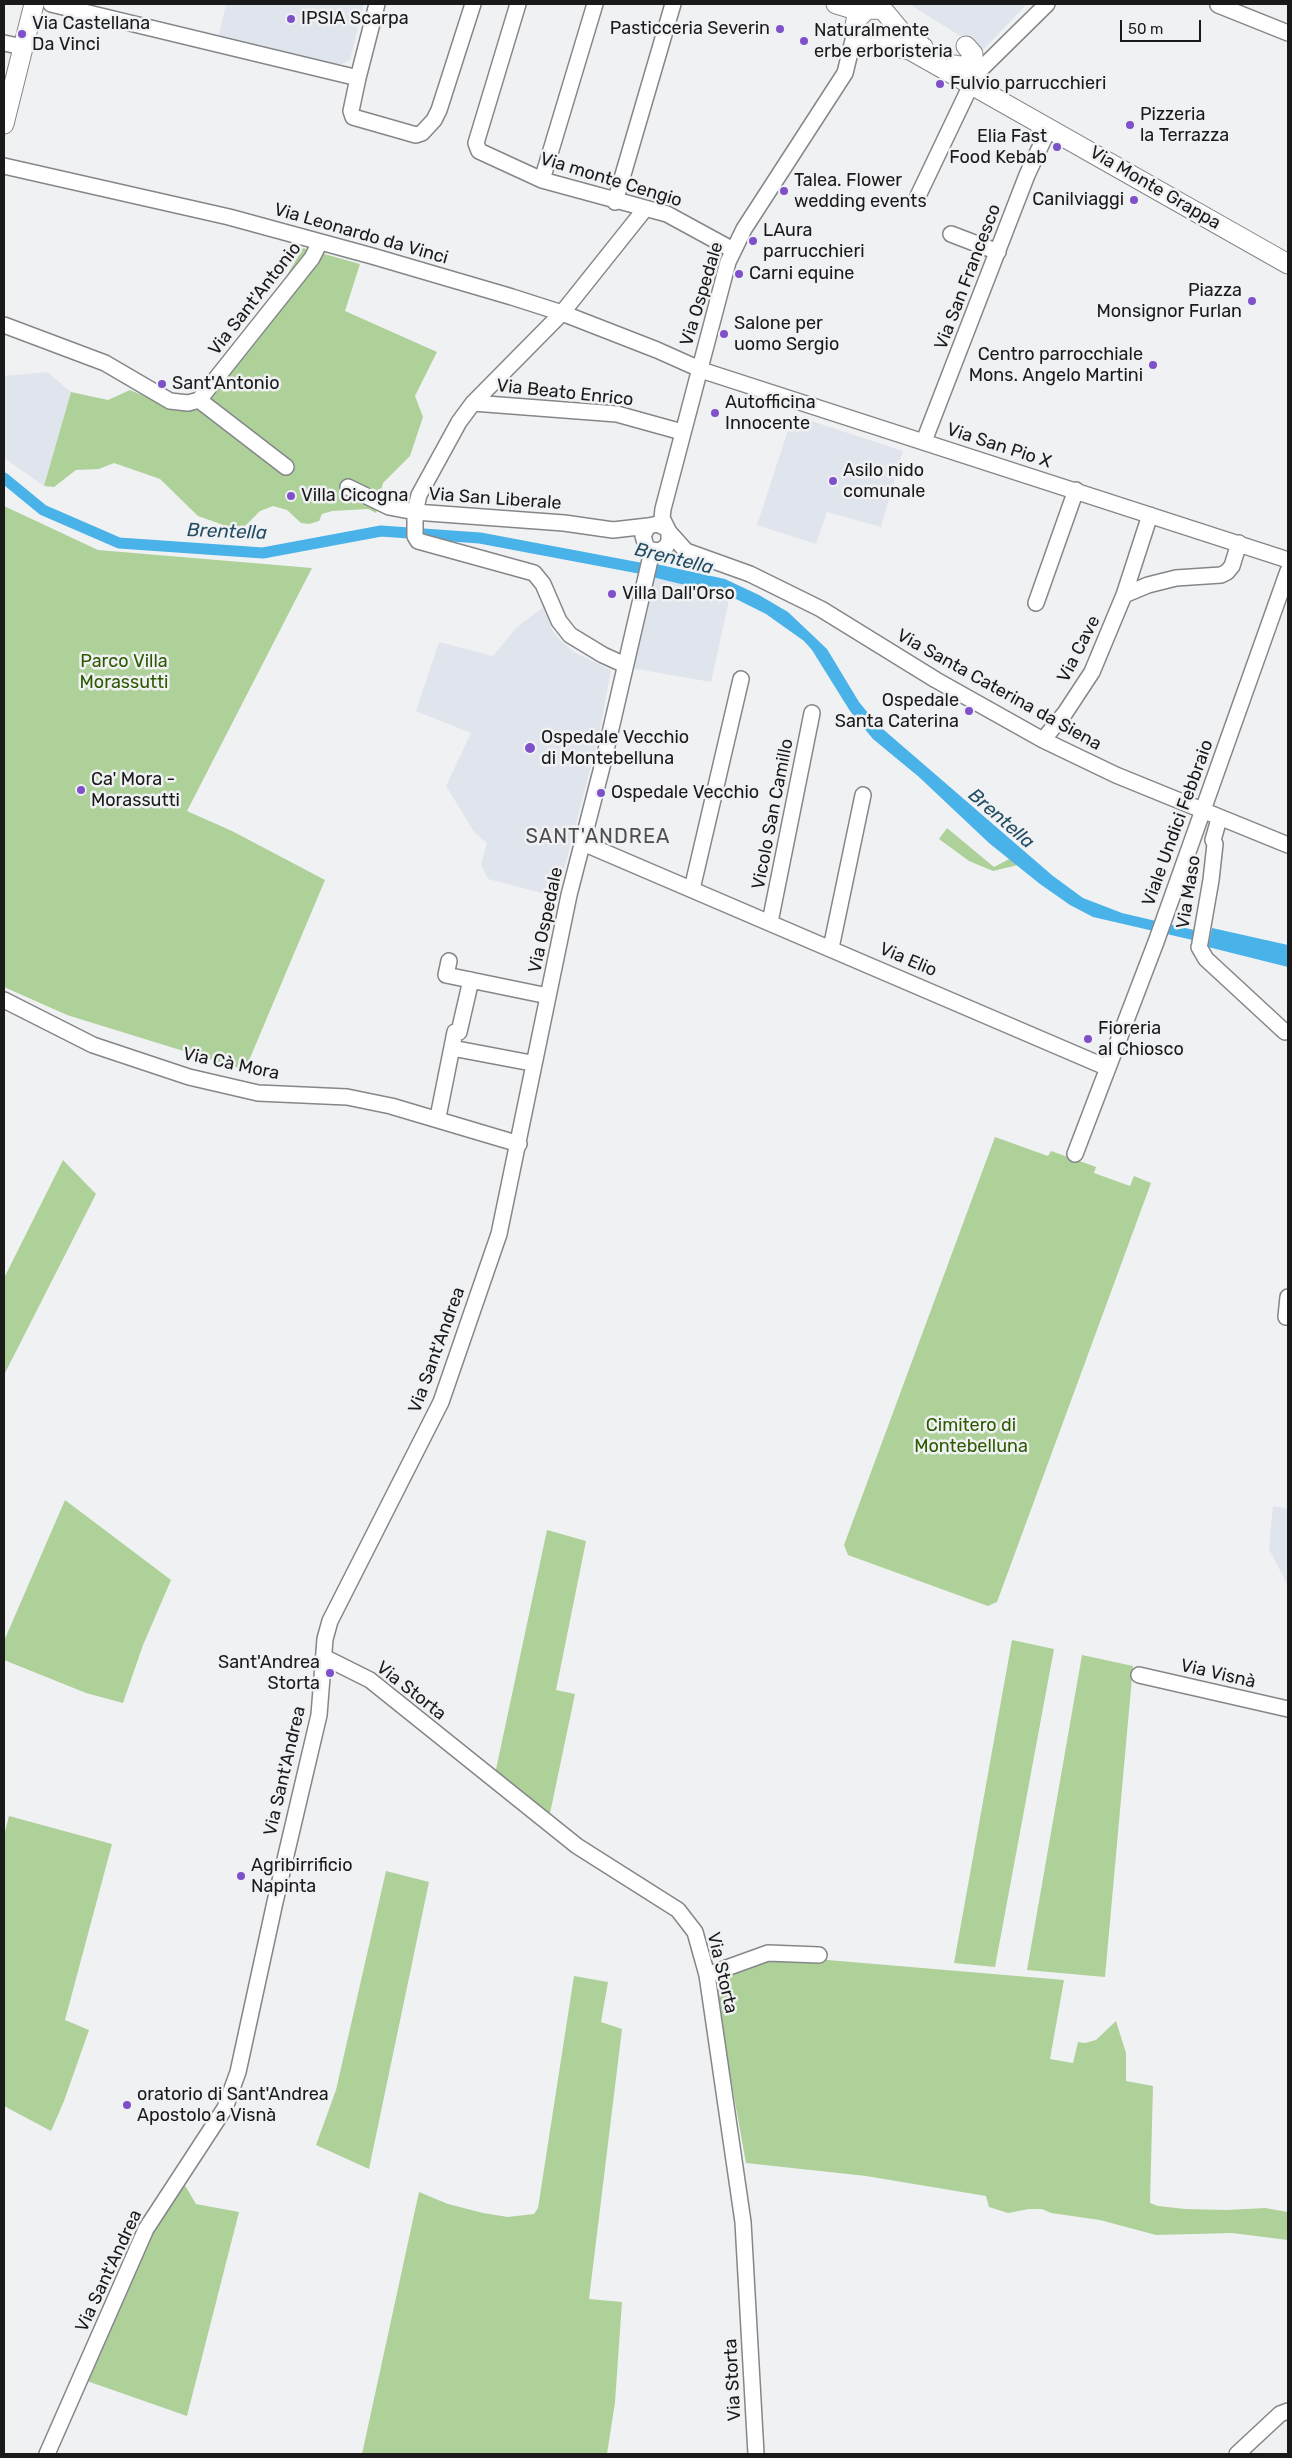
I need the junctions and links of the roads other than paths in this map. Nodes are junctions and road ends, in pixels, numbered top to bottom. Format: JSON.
{"nodes":[{"id":1,"x":34,"y":4,"type":"edge"},
{"id":2,"x":52,"y":4,"type":"edge"},
{"id":3,"x":377,"y":4,"type":"edge"},
{"id":4,"x":473,"y":4,"type":"edge"},
{"id":5,"x":518,"y":4,"type":"edge"},
{"id":6,"x":595,"y":4,"type":"edge"},
{"id":7,"x":673,"y":4,"type":"edge"},
{"id":8,"x":1047,"y":4,"type":"edge"},
{"id":9,"x":839,"y":5,"type":"edge"},
{"id":10,"x":1218,"y":5,"type":"dead end"},
{"id":11,"x":892,"y":22,"type":"junction"},
{"id":12,"x":858,"y":23,"type":"junction"},
{"id":13,"x":1288,"y":33,"type":"edge"},
{"id":14,"x":4,"y":43,"type":"edge"},
{"id":15,"x":878,"y":46,"type":"junction"},
{"id":16,"x":966,"y":46,"type":"joint"},
{"id":17,"x":23,"y":47,"type":"junction"},
{"id":18,"x":996,"y":54,"type":"junction"},
{"id":19,"x":955,"y":65,"type":"junction"},
{"id":20,"x":850,"y":68,"type":"junction"},
{"id":21,"x":358,"y":78,"type":"junction"},
{"id":22,"x":974,"y":82,"type":"junction"},
{"id":23,"x":4,"y":124,"type":"edge"},
{"id":24,"x":1049,"y":128,"type":"junction"},
{"id":25,"x":4,"y":166,"type":"edge"},
{"id":26,"x":542,"y":180,"type":"junction"},
{"id":27,"x":918,"y":196,"type":"dead end"},
{"id":28,"x":616,"y":202,"type":"junction"},
{"id":29,"x":645,"y":209,"type":"junction"},
{"id":30,"x":951,"y":234,"type":"dead end"},
{"id":31,"x":320,"y":242,"type":"junction"},
{"id":32,"x":733,"y":250,"type":"junction"},
{"id":33,"x":998,"y":252,"type":"junction"},
{"id":34,"x":1288,"y":264,"type":"edge"},
{"id":35,"x":562,"y":313,"type":"junction"},
{"id":36,"x":4,"y":324,"type":"edge"},
{"id":37,"x":698,"y":369,"type":"junction"},
{"id":38,"x":199,"y":400,"type":"junction"},
{"id":39,"x":473,"y":403,"type":"junction"},
{"id":40,"x":682,"y":432,"type":"junction"},
{"id":41,"x":924,"y":441,"type":"junction"},
{"id":42,"x":286,"y":467,"type":"dead end"},
{"id":43,"x":348,"y":487,"type":"dead end"},
{"id":44,"x":1076,"y":490,"type":"junction"},
{"id":45,"x":663,"y":505,"type":"junction"},
{"id":46,"x":415,"y":512,"type":"junction"},
{"id":47,"x":1150,"y":515,"type":"junction"},
{"id":48,"x":649,"y":526,"type":"junction"},
{"id":49,"x":614,"y":530,"type":"junction"},
{"id":50,"x":668,"y":531,"type":"junction"},
{"id":51,"x":1239,"y":543,"type":"junction"},
{"id":52,"x":651,"y":555,"type":"junction"},
{"id":53,"x":698,"y":556,"type":"junction"},
{"id":54,"x":1288,"y":560,"type":"edge"},
{"id":55,"x":1288,"y":571,"type":"edge"},
{"id":56,"x":1124,"y":595,"type":"junction"},
{"id":57,"x":1036,"y":603,"type":"dead end"},
{"id":58,"x":625,"y":665,"type":"junction"},
{"id":59,"x":741,"y":679,"type":"dead end"},
{"id":60,"x":812,"y":713,"type":"dead end"},
{"id":61,"x":1043,"y":740,"type":"junction"},
{"id":62,"x":863,"y":795,"type":"dead end"},
{"id":63,"x":1202,"y":812,"type":"junction"},
{"id":64,"x":1219,"y":819,"type":"junction"},
{"id":65,"x":583,"y":843,"type":"junction"},
{"id":66,"x":1288,"y":845,"type":"edge"},
{"id":67,"x":692,"y":889,"type":"junction"},
{"id":68,"x":770,"y":922,"type":"junction"},
{"id":69,"x":831,"y":948,"type":"junction"},
{"id":70,"x":449,"y":961,"type":"dead end"},
{"id":71,"x":471,"y":980,"type":"junction"},
{"id":72,"x":548,"y":996,"type":"junction"},
{"id":73,"x":4,"y":1000,"type":"edge"},
{"id":74,"x":1285,"y":1032,"type":"dead end"},
{"id":75,"x":452,"y":1048,"type":"junction"},
{"id":76,"x":526,"y":1062,"type":"dead end"},
{"id":77,"x":1108,"y":1068,"type":"junction"},
{"id":78,"x":439,"y":1112,"type":"dead end"},
{"id":79,"x":519,"y":1144,"type":"junction"},
{"id":80,"x":1075,"y":1154,"type":"dead end"},
{"id":81,"x":1288,"y":1297,"type":"edge"},
{"id":82,"x":1288,"y":1317,"type":"edge"},
{"id":83,"x":324,"y":1657,"type":"junction"},
{"id":84,"x":1139,"y":1675,"type":"dead end"},
{"id":85,"x":1288,"y":1709,"type":"edge"},
{"id":86,"x":819,"y":1955,"type":"dead end"},
{"id":87,"x":707,"y":1975,"type":"junction"},
{"id":88,"x":1288,"y":2411,"type":"edge"},
{"id":89,"x":47,"y":2454,"type":"edge"},
{"id":90,"x":756,"y":2454,"type":"edge"},
{"id":91,"x":1237,"y":2454,"type":"edge"}],
"edges":[{"from":1,"to":17,"type":"main road"},
{"from":2,"to":21,"type":"street"},
{"from":3,"to":21,"type":"street"},
{"from":4,"to":21,"type":"street"},
{"from":5,"to":26,"type":"street","name":"Via monte Cengio"},
{"from":6,"to":26,"type":"street"},
{"from":7,"to":28,"type":"street"},
{"from":8,"to":18,"type":"street"},
{"from":9,"to":12,"type":"main road","name":"Via Monte Grappa"},
{"from":10,"to":13,"type":"street"},
{"from":11,"to":12,"type":"main road","name":"Via Monte Grappa"},
{"from":11,"to":15,"type":"main road"},
{"from":11,"to":19,"type":"main road","name":"Via Monte Grappa"},
{"from":12,"to":15,"type":"main road","name":"Via Monte Grappa"},
{"from":12,"to":20,"type":"street","name":"Via Ospedale"},
{"from":14,"to":17,"type":"street"},
{"from":15,"to":20,"type":"street","name":"Via Ospedale"},
{"from":15,"to":22,"type":"main road","name":"Via Monte Grappa"},
{"from":16,"to":18,"type":"street"},
{"from":16,"to":19,"type":"main road"},
{"from":17,"to":23,"type":"main road"},
{"from":18,"to":22,"type":"street"},
{"from":19,"to":22,"type":"main road","name":"Via Monte Grappa"},
{"from":20,"to":32,"type":"street","name":"Via Ospedale"},
{"from":22,"to":24,"type":"main road","name":"Via Monte Grappa"},
{"from":22,"to":27,"type":"street"},
{"from":24,"to":33,"type":"street","name":"Via San Francesco"},
{"from":24,"to":34,"type":"main road","name":"Via Monte Grappa"},
{"from":25,"to":31,"type":"street","name":"Via Leonardo da Vinci"},
{"from":26,"to":28,"type":"street","name":"Via monte Cengio"},
{"from":28,"to":29,"type":"street","name":"Via monte Cengio"},
{"from":29,"to":32,"type":"street","name":"Via monte Cengio"},
{"from":29,"to":35,"type":"street"},
{"from":30,"to":33,"type":"street"},
{"from":31,"to":35,"type":"street","name":"Via Leonardo da Vinci"},
{"from":31,"to":38,"type":"street","name":"Via Sant'Antonio"},
{"from":32,"to":37,"type":"street","name":"Via Ospedale"},
{"from":33,"to":41,"type":"street","name":"Via San Francesco"},
{"from":35,"to":37,"type":"street","name":"Via Leonardo da Vinci"},
{"from":35,"to":39,"type":"street"},
{"from":36,"to":38,"type":"street"},
{"from":37,"to":40,"type":"street","name":"Via Ospedale"},
{"from":37,"to":41,"type":"street","name":"Via San Pio X"},
{"from":38,"to":42,"type":"street"},
{"from":39,"to":40,"type":"street","name":"Via Beato Enrico"},
{"from":39,"to":46,"type":"street"},
{"from":40,"to":45,"type":"street","name":"Via Ospedale"},
{"from":41,"to":44,"type":"street","name":"Via San Pio X"},
{"from":43,"to":46,"type":"street","name":"Via San Liberale"},
{"from":44,"to":47,"type":"street","name":"Via San Pio X"},
{"from":44,"to":57,"type":"street"},
{"from":45,"to":48,"type":"street","name":"Via Ospedale"},
{"from":45,"to":50,"type":"street","name":"Via Ospedale"},
{"from":46,"to":49,"type":"street","name":"Via San Liberale"},
{"from":46,"to":58,"type":"street"},
{"from":47,"to":51,"type":"street","name":"Via San Pio X"},
{"from":47,"to":56,"type":"street","name":"Via Cave"},
{"from":48,"to":49,"type":"street","name":"Via San Liberale"},
{"from":48,"to":50,"type":"street"},
{"from":48,"to":52,"type":"street"},
{"from":49,"to":52,"type":"street","name":"Via San Liberale"},
{"from":50,"to":52,"type":"street"},
{"from":50,"to":53,"type":"street","name":"Via Santa Caterina da Siena"},
{"from":51,"to":54,"type":"street","name":"Via San Pio X"},
{"from":51,"to":56,"type":"street"},
{"from":52,"to":53,"type":"street","name":"Via Santa Caterina da Siena"},
{"from":52,"to":58,"type":"street","name":"Via Ospedale"},
{"from":53,"to":61,"type":"street","name":"Via Santa Caterina da Siena"},
{"from":55,"to":63,"type":"street","name":"Viale Undici Febbraio"},
{"from":56,"to":61,"type":"street","name":"Via Cave"},
{"from":58,"to":65,"type":"street","name":"Via Ospedale"},
{"from":59,"to":67,"type":"street"},
{"from":60,"to":68,"type":"street","name":"Vicolo San Camillo"},
{"from":61,"to":63,"type":"street","name":"Via Santa Caterina da Siena"},
{"from":62,"to":69,"type":"street"},
{"from":63,"to":64,"type":"street","name":"Via Santa Caterina da Siena"},
{"from":63,"to":77,"type":"street","name":"Viale Undici Febbraio"},
{"from":64,"to":66,"type":"street","name":"Via Santa Caterina da Siena"},
{"from":64,"to":74,"type":"street","name":"Via Maso"},
{"from":65,"to":67,"type":"street","name":"Via Elio"},
{"from":65,"to":72,"type":"street","name":"Via Ospedale"},
{"from":67,"to":68,"type":"street","name":"Via Elio"},
{"from":68,"to":69,"type":"street","name":"Via Elio"},
{"from":69,"to":77,"type":"street","name":"Via Elio"},
{"from":70,"to":71,"type":"street"},
{"from":71,"to":72,"type":"street"},
{"from":71,"to":75,"type":"street"},
{"from":72,"to":79,"type":"street","name":"Via Ospedale"},
{"from":73,"to":79,"type":"street","name":"Via Cà Mora"},
{"from":75,"to":76,"type":"street"},
{"from":75,"to":78,"type":"street"},
{"from":77,"to":80,"type":"street","name":"Viale Undici Febbraio"},
{"from":79,"to":83,"type":"street","name":"Via Sant'Andrea"},
{"from":81,"to":82,"type":"street"},
{"from":83,"to":87,"type":"street","name":"Via Storta"},
{"from":83,"to":89,"type":"street","name":"Via Sant'Andrea"},
{"from":84,"to":85,"type":"street","name":"Via Visnà"},
{"from":86,"to":87,"type":"street"},
{"from":87,"to":90,"type":"street","name":"Via Storta"},
{"from":88,"to":91,"type":"street"}]}
